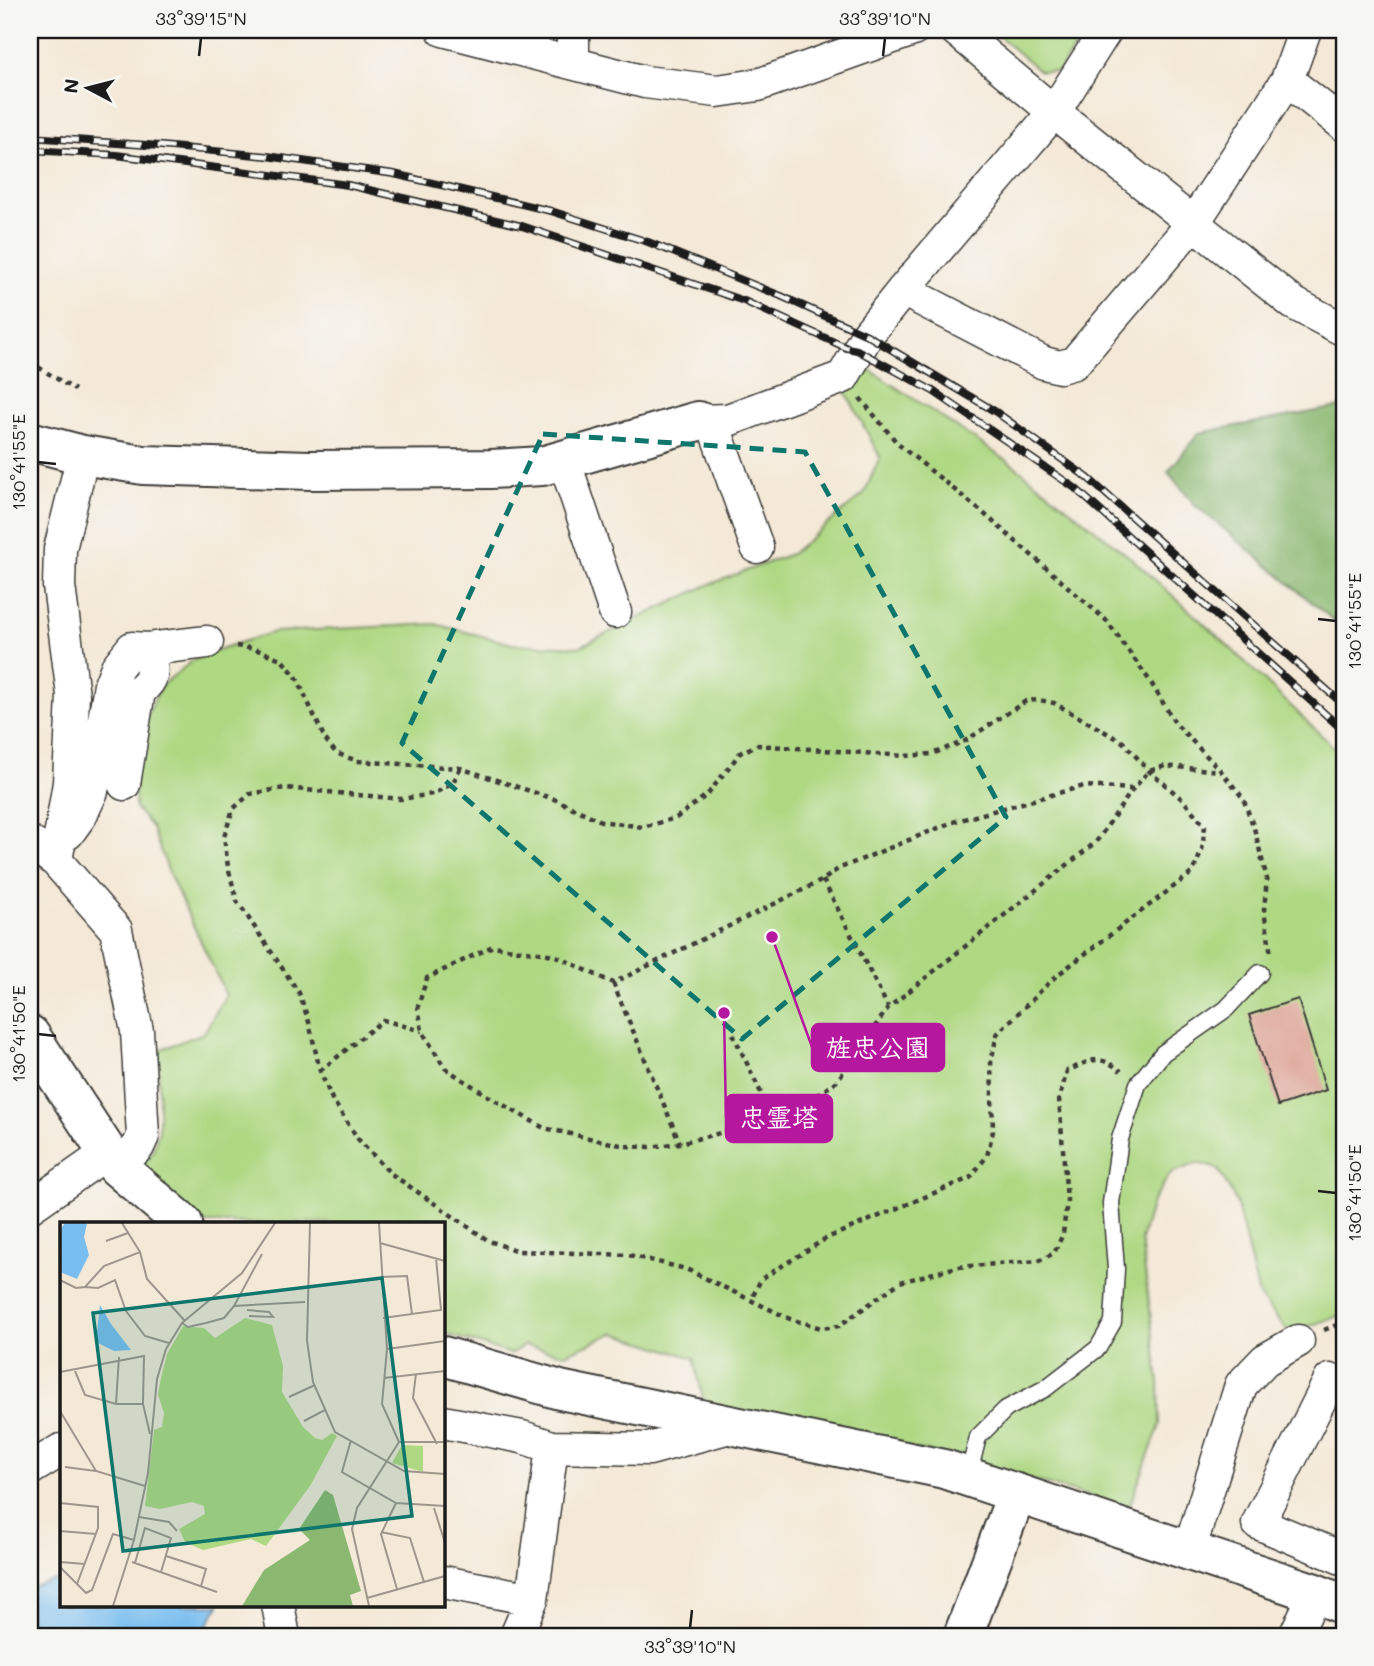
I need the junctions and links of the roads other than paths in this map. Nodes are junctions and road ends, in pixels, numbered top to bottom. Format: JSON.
{"nodes":[{"id":1,"x":443,"y":30,"type":"edge"},
{"id":2,"x":573,"y":30,"type":"edge"},
{"id":3,"x":913,"y":30,"type":"edge"},
{"id":4,"x":956,"y":30,"type":"edge"},
{"id":5,"x":1106,"y":30,"type":"edge"},
{"id":6,"x":1305,"y":30,"type":"edge"},
{"id":7,"x":573,"y":63,"type":"junction"},
{"id":8,"x":1287,"y":80,"type":"junction"},
{"id":9,"x":1054,"y":111,"type":"junction"},
{"id":10,"x":1344,"y":125,"type":"edge"},
{"id":11,"x":1194,"y":222,"type":"junction"},
{"id":12,"x":903,"y":290,"type":"junction"},
{"id":13,"x":1344,"y":330,"type":"edge"},
{"id":14,"x":705,"y":421,"type":"junction"},
{"id":15,"x":30,"y":441,"type":"edge"},
{"id":16,"x":83,"y":455,"type":"junction"},
{"id":17,"x":564,"y":460,"type":"junction"},
{"id":18,"x":757,"y":547,"type":"dead end"},
{"id":19,"x":615,"y":612,"type":"dead end"},
{"id":20,"x":207,"y":642,"type":"road end"},
{"id":21,"x":148,"y":649,"type":"junction"},
{"id":22,"x":124,"y":784,"type":"dead end"},
{"id":23,"x":48,"y":849,"type":"edge"},
{"id":24,"x":1260,"y":972,"type":"road end"},
{"id":25,"x":30,"y":1035,"type":"edge"},
{"id":26,"x":112,"y":1160,"type":"junction"},
{"id":27,"x":30,"y":1207,"type":"edge"},
{"id":28,"x":182,"y":1222,"type":"edge"},
{"id":29,"x":1298,"y":1341,"type":"dead end"},
{"id":30,"x":444,"y":1356,"type":"edge"},
{"id":31,"x":1344,"y":1386,"type":"edge"},
{"id":32,"x":444,"y":1422,"type":"edge"},
{"id":33,"x":737,"y":1425,"type":"junction"},
{"id":34,"x":552,"y":1447,"type":"junction"},
{"id":35,"x":60,"y":1451,"type":"edge"},
{"id":36,"x":30,"y":1469,"type":"edge"},
{"id":37,"x":968,"y":1477,"type":"junction"},
{"id":38,"x":1017,"y":1493,"type":"junction"},
{"id":39,"x":1189,"y":1551,"type":"junction"},
{"id":40,"x":1344,"y":1559,"type":"edge"},
{"id":41,"x":444,"y":1582,"type":"edge"},
{"id":42,"x":532,"y":1599,"type":"junction"},
{"id":43,"x":1330,"y":1599,"type":"edge"},
{"id":44,"x":278,"y":1606,"type":"edge"},
{"id":45,"x":284,"y":1636,"type":"edge"},
{"id":46,"x":516,"y":1636,"type":"edge"},
{"id":47,"x":963,"y":1636,"type":"edge"},
{"id":48,"x":1294,"y":1636,"type":"edge"}],
"edges":[{"from":1,"to":7,"type":"street"},
{"from":2,"to":7,"type":"street"},
{"from":3,"to":7,"type":"street"},
{"from":4,"to":9,"type":"street"},
{"from":5,"to":9,"type":"street"},
{"from":6,"to":8,"type":"street"},
{"from":8,"to":10,"type":"street"},
{"from":8,"to":11,"type":"street"},
{"from":9,"to":11,"type":"street"},
{"from":9,"to":12,"type":"street"},
{"from":11,"to":12,"type":"street"},
{"from":11,"to":13,"type":"street"},
{"from":12,"to":14,"type":"street"},
{"from":14,"to":17,"type":"street"},
{"from":14,"to":18,"type":"street"},
{"from":15,"to":16,"type":"street"},
{"from":16,"to":17,"type":"street"},
{"from":16,"to":23,"type":"street"},
{"from":17,"to":19,"type":"street"},
{"from":20,"to":21,"type":"street"},
{"from":21,"to":22,"type":"street"},
{"from":21,"to":23,"type":"street"},
{"from":23,"to":26,"type":"street"},
{"from":24,"to":37,"type":"lane"},
{"from":25,"to":26,"type":"street"},
{"from":26,"to":27,"type":"street"},
{"from":26,"to":28,"type":"street"},
{"from":29,"to":39,"type":"street"},
{"from":30,"to":33,"type":"street"},
{"from":31,"to":40,"type":"street"},
{"from":32,"to":34,"type":"street"},
{"from":33,"to":34,"type":"street"},
{"from":33,"to":37,"type":"street"},
{"from":34,"to":42,"type":"street"},
{"from":35,"to":36,"type":"street"},
{"from":37,"to":38,"type":"street"},
{"from":38,"to":39,"type":"street"},
{"from":38,"to":47,"type":"street"},
{"from":39,"to":43,"type":"street"},
{"from":41,"to":42,"type":"street"},
{"from":42,"to":46,"type":"street"},
{"from":43,"to":48,"type":"street"},
{"from":44,"to":45,"type":"street"}]}
